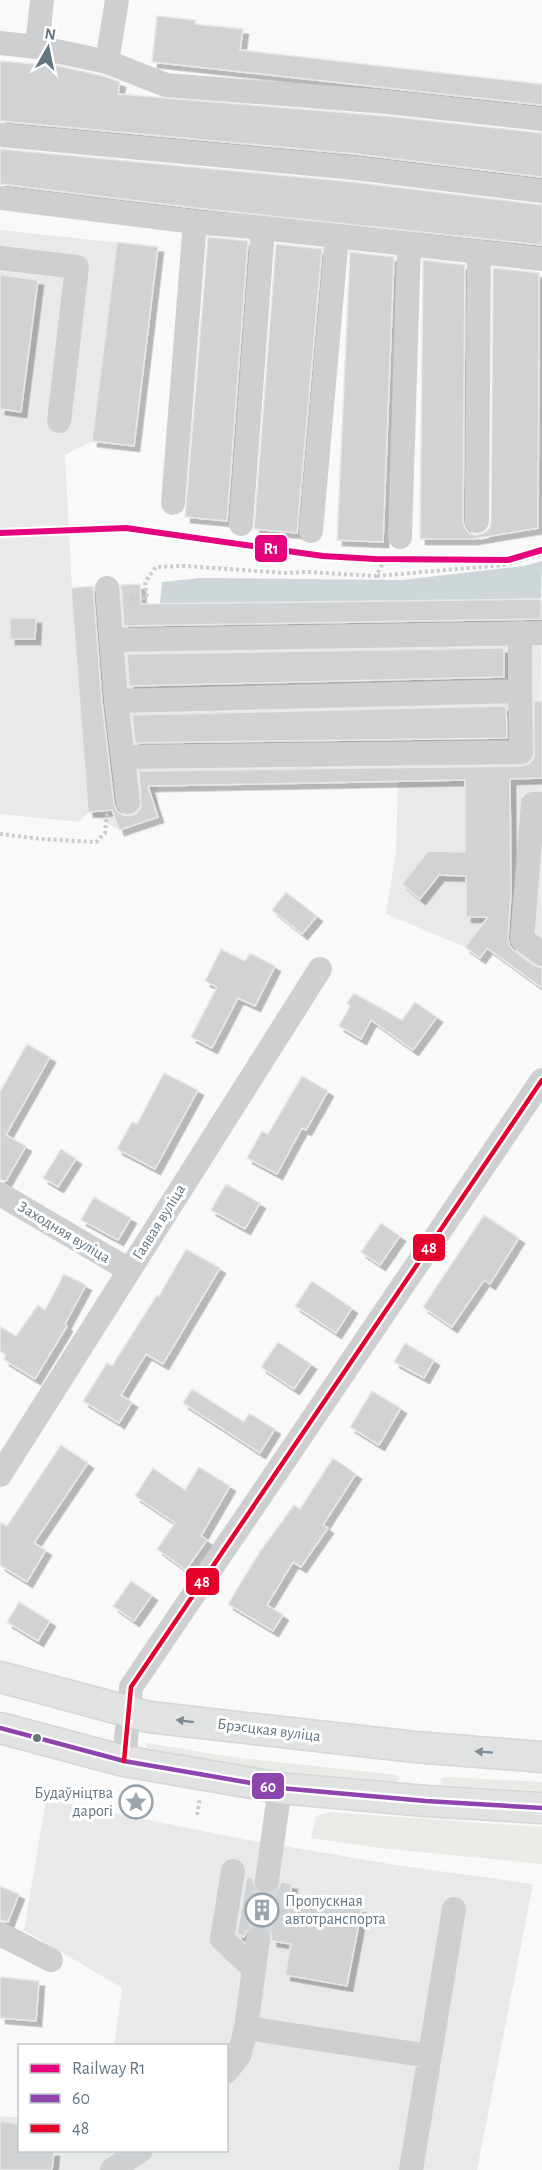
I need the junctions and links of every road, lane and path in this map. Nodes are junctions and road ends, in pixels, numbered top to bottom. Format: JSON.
{"nodes":[{"id":1,"x":42,"y":0,"type":"edge"},
{"id":2,"x":117,"y":0,"type":"edge"},
{"id":3,"x":0,"y":43,"type":"edge"},
{"id":4,"x":37,"y":47,"type":"junction"},
{"id":5,"x":107,"y":62,"type":"junction"},
{"id":6,"x":542,"y":119,"type":"edge"},
{"id":7,"x":0,"y":135,"type":"edge"},
{"id":8,"x":542,"y":191,"type":"edge"},
{"id":9,"x":0,"y":198,"type":"edge"},
{"id":10,"x":195,"y":222,"type":"junction"},
{"id":11,"x":263,"y":228,"type":"junction"},
{"id":12,"x":337,"y":236,"type":"junction"},
{"id":13,"x":409,"y":244,"type":"junction"},
{"id":14,"x":479,"y":252,"type":"junction"},
{"id":15,"x":0,"y":258,"type":"edge"},
{"id":16,"x":542,"y":260,"type":"edge"},
{"id":17,"x":59,"y":421,"type":"dead end"},
{"id":18,"x":173,"y":503,"type":"dead end"},
{"id":19,"x":477,"y":521,"type":"dead end"},
{"id":20,"x":241,"y":524,"type":"dead end"},
{"id":21,"x":311,"y":531,"type":"dead end"},
{"id":22,"x":400,"y":537,"type":"joint"},
{"id":23,"x":542,"y":554,"type":"edge"},
{"id":24,"x":376,"y":576,"type":"junction"},
{"id":25,"x":108,"y":595,"type":"joint"},
{"id":26,"x":531,"y":633,"type":"edge"},
{"id":27,"x":113,"y":640,"type":"junction"},
{"id":28,"x":520,"y":691,"type":"junction"},
{"id":29,"x":116,"y":701,"type":"junction"},
{"id":30,"x":123,"y":757,"type":"junction"},
{"id":31,"x":128,"y":802,"type":"joint"},
{"id":32,"x":542,"y":804,"type":"edge"},
{"id":33,"x":0,"y":834,"type":"edge"},
{"id":34,"x":542,"y":954,"type":"edge"},
{"id":35,"x":320,"y":969,"type":"dead end"},
{"id":36,"x":542,"y":1080,"type":"edge"},
{"id":37,"x":0,"y":1194,"type":"edge"},
{"id":38,"x":129,"y":1270,"type":"junction"},
{"id":39,"x":0,"y":1475,"type":"edge"},
{"id":40,"x":0,"y":1677,"type":"edge"},
{"id":41,"x":129,"y":1711,"type":"junction"},
{"id":42,"x":0,"y":1728,"type":"edge"},
{"id":43,"x":542,"y":1757,"type":"edge"},
{"id":44,"x":124,"y":1761,"type":"junction"},
{"id":45,"x":280,"y":1788,"type":"junction"},
{"id":46,"x":542,"y":1808,"type":"edge"},
{"id":47,"x":233,"y":1871,"type":"dead end"},
{"id":48,"x":267,"y":1880,"type":"tunnel mouth"},
{"id":49,"x":454,"y":1910,"type":"dead end"},
{"id":50,"x":0,"y":1934,"type":"edge"},
{"id":51,"x":258,"y":1939,"type":"tunnel mouth"},
{"id":52,"x":51,"y":1960,"type":"dead end"},
{"id":53,"x":254,"y":1969,"type":"junction"},
{"id":54,"x":246,"y":2028,"type":"junction"},
{"id":55,"x":429,"y":2056,"type":"junction"},
{"id":56,"x":228,"y":2070,"type":"edge"},
{"id":57,"x":139,"y":2152,"type":"edge"},
{"id":58,"x":112,"y":2170,"type":"edge"},
{"id":59,"x":411,"y":2170,"type":"edge"}],
"edges":[{"from":1,"to":4,"type":"street"},
{"from":2,"to":5,"type":"street"},
{"from":3,"to":4,"type":"street"},
{"from":4,"to":5,"type":"street"},
{"from":5,"to":6,"type":"street"},
{"from":7,"to":8,"type":"street"},
{"from":9,"to":10,"type":"street"},
{"from":10,"to":11,"type":"street"},
{"from":10,"to":18,"type":"street"},
{"from":11,"to":12,"type":"street"},
{"from":11,"to":20,"type":"street"},
{"from":12,"to":13,"type":"street"},
{"from":12,"to":21,"type":"street"},
{"from":13,"to":14,"type":"street"},
{"from":13,"to":22,"type":"street"},
{"from":14,"to":16,"type":"street"},
{"from":14,"to":19,"type":"street"},
{"from":15,"to":17,"type":"street"},
{"from":22,"to":24,"type":"path"},
{"from":23,"to":24,"type":"path"},
{"from":24,"to":25,"type":"path"},
{"from":25,"to":27,"type":"street"},
{"from":26,"to":27,"type":"street"},
{"from":26,"to":28,"type":"street"},
{"from":27,"to":29,"type":"street"},
{"from":28,"to":29,"type":"street"},
{"from":28,"to":30,"type":"street"},
{"from":29,"to":30,"type":"street"},
{"from":30,"to":31,"type":"street"},
{"from":31,"to":33,"type":"path"},
{"from":32,"to":34,"type":"street"},
{"from":35,"to":38,"type":"street","name":"Гаявая вуліца"},
{"from":36,"to":41,"type":"street"},
{"from":37,"to":38,"type":"street","name":"Заходняя вуліца"},
{"from":38,"to":39,"type":"street","name":"Гаявая вуліца"},
{"from":40,"to":41,"type":"main road","name":"Брэсцкая вуліца"},
{"from":43,"to":41,"type":"main road","name":"Брэсцкая вуліца","one_way":true},
{"from":41,"to":44,"type":"street"},
{"from":42,"to":44,"type":"main road"},
{"from":44,"to":45,"type":"main road"},
{"from":45,"to":46,"type":"main road"},
{"from":45,"to":48,"type":"street"},
{"from":47,"to":53,"type":"street"},
{"from":49,"to":55,"type":"street"},
{"from":50,"to":52,"type":"street"},
{"from":51,"to":53,"type":"street"},
{"from":53,"to":54,"type":"street"},
{"from":54,"to":55,"type":"street"},
{"from":54,"to":56,"type":"street"},
{"from":55,"to":59,"type":"street"},
{"from":57,"to":58,"type":"street"}]}
